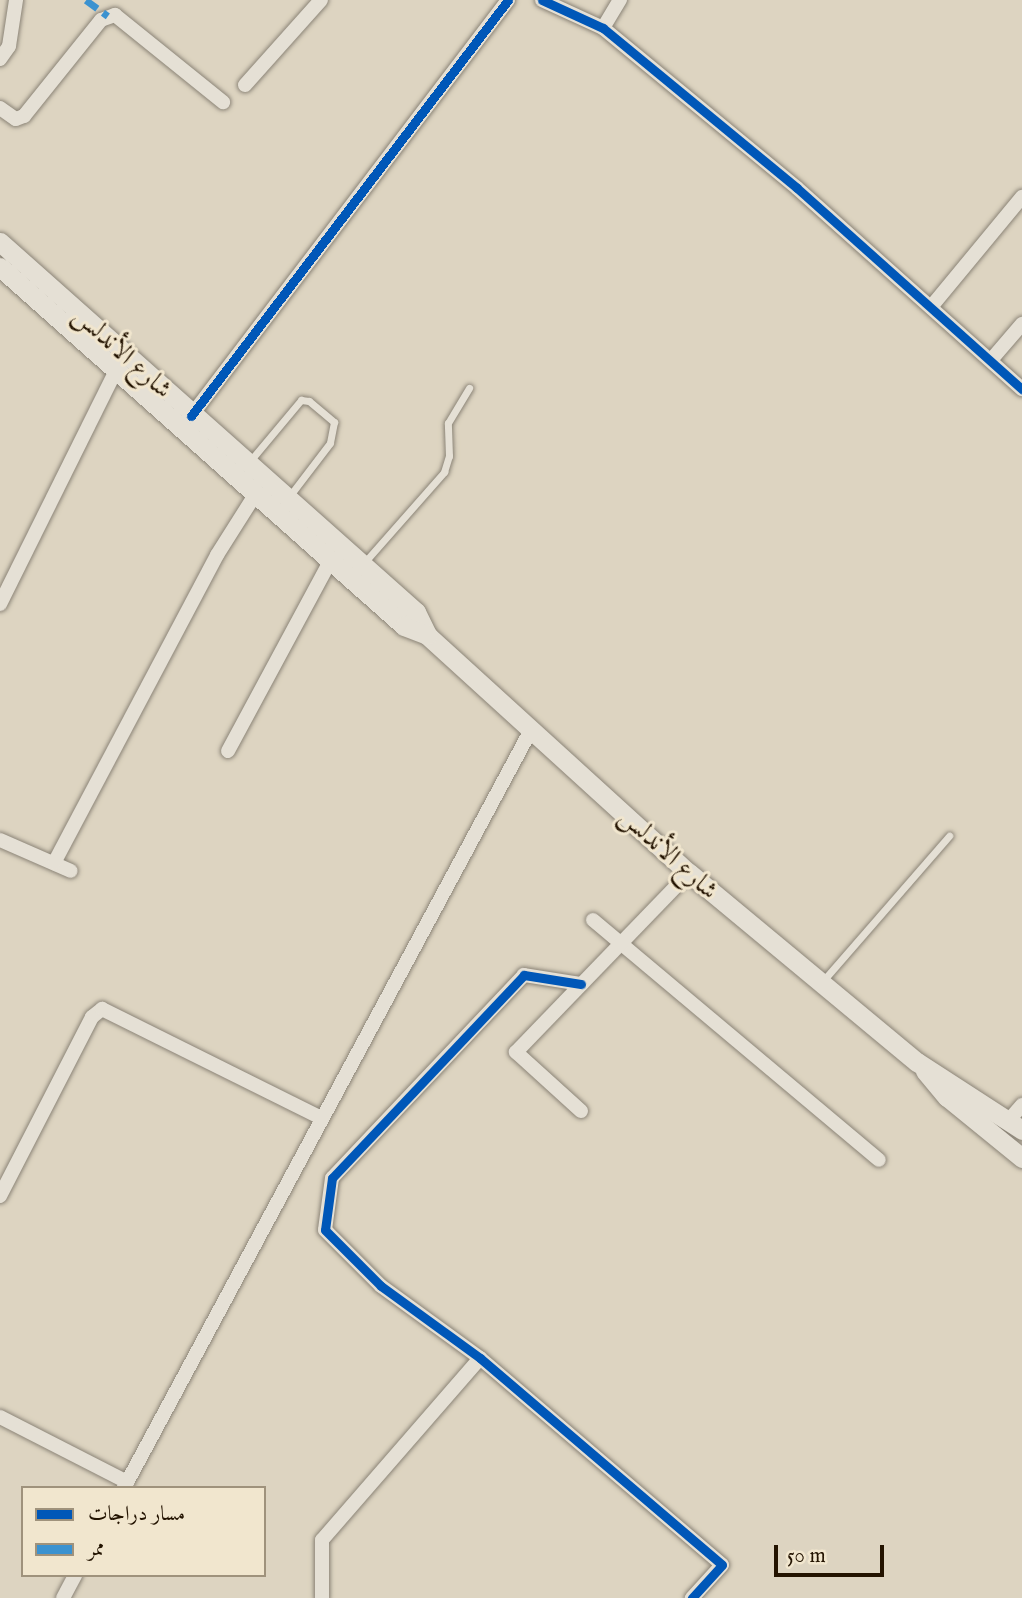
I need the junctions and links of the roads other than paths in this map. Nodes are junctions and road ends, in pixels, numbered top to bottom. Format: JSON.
{"nodes":[{"id":1,"x":16,"y":0,"type":"edge"},
{"id":2,"x":321,"y":0,"type":"edge"},
{"id":3,"x":508,"y":0,"type":"edge"},
{"id":4,"x":542,"y":0,"type":"edge"},
{"id":5,"x":620,"y":0,"type":"edge"},
{"id":6,"x":603,"y":28,"type":"junction"},
{"id":7,"x":0,"y":59,"type":"edge"},
{"id":8,"x":246,"y":85,"type":"dead end"},
{"id":9,"x":223,"y":102,"type":"dead end"},
{"id":10,"x":0,"y":107,"type":"edge"},
{"id":11,"x":1022,"y":197,"type":"edge"},
{"id":12,"x":0,"y":242,"type":"edge"},
{"id":13,"x":0,"y":267,"type":"edge"},
{"id":14,"x":931,"y":307,"type":"junction"},
{"id":15,"x":1022,"y":324,"type":"edge"},
{"id":16,"x":990,"y":360,"type":"junction"},
{"id":17,"x":115,"y":372,"type":"junction"},
{"id":18,"x":469,"y":388,"type":"dead end"},
{"id":19,"x":1022,"y":389,"type":"edge"},
{"id":20,"x":191,"y":416,"type":"junction"},
{"id":21,"x":247,"y":464,"type":"junction"},
{"id":22,"x":255,"y":495,"type":"junction"},
{"id":23,"x":288,"y":499,"type":"junction"},
{"id":24,"x":331,"y":560,"type":"junction"},
{"id":25,"x":362,"y":565,"type":"junction"},
{"id":26,"x":0,"y":604,"type":"edge"},
{"id":27,"x":427,"y":635,"type":"junction"},
{"id":28,"x":531,"y":730,"type":"junction"},
{"id":29,"x":228,"y":751,"type":"dead end"},
{"id":30,"x":949,"y":836,"type":"dead end"},
{"id":31,"x":0,"y":840,"type":"edge"},
{"id":32,"x":54,"y":863,"type":"junction"},
{"id":33,"x":71,"y":871,"type":"dead end"},
{"id":34,"x":689,"y":873,"type":"junction"},
{"id":35,"x":593,"y":920,"type":"dead end"},
{"id":36,"x":621,"y":942,"type":"junction"},
{"id":37,"x":581,"y":984,"type":"junction"},
{"id":38,"x":819,"y":985,"type":"junction"},
{"id":39,"x":917,"y":1062,"type":"junction"},
{"id":40,"x":1022,"y":1105,"type":"edge"},
{"id":41,"x":581,"y":1111,"type":"dead end"},
{"id":42,"x":320,"y":1117,"type":"junction"},
{"id":43,"x":1015,"y":1125,"type":"edge"},
{"id":44,"x":1022,"y":1158,"type":"edge"},
{"id":45,"x":879,"y":1160,"type":"dead end"},
{"id":46,"x":4,"y":1177,"type":"edge"},
{"id":47,"x":0,"y":1196,"type":"edge"},
{"id":48,"x":481,"y":1358,"type":"junction"},
{"id":49,"x":0,"y":1417,"type":"edge"},
{"id":50,"x":125,"y":1485,"type":"edge"},
{"id":51,"x":74,"y":1577,"type":"edge"},
{"id":52,"x":324,"y":1597,"type":"edge"},
{"id":53,"x":63,"y":1598,"type":"edge"},
{"id":54,"x":692,"y":1598,"type":"edge"}],
"edges":[{"from":1,"to":7,"type":"street"},
{"from":2,"to":8,"type":"street"},
{"from":3,"to":20,"type":"street"},
{"from":4,"to":6,"type":"street"},
{"from":5,"to":6,"type":"street"},
{"from":6,"to":14,"type":"street"},
{"from":9,"to":10,"type":"street"},
{"from":11,"to":14,"type":"street"},
{"from":12,"to":20,"type":"main road","name":"شارع الأندلس"},
{"from":13,"to":17,"type":"main road","name":"شارع الأندلس"},
{"from":14,"to":16,"type":"street"},
{"from":15,"to":16,"type":"street"},
{"from":16,"to":19,"type":"street"},
{"from":17,"to":22,"type":"main road","name":"شارع الأندلس"},
{"from":17,"to":26,"type":"street"},
{"from":18,"to":25,"type":"lane"},
{"from":20,"to":21,"type":"main road","name":"شارع الأندلس"},
{"from":21,"to":23,"type":"main road","name":"شارع الأندلس"},
{"from":21,"to":23,"type":"lane"},
{"from":22,"to":24,"type":"main road","name":"شارع الأندلس"},
{"from":22,"to":32,"type":"street"},
{"from":23,"to":25,"type":"main road","name":"شارع الأندلس"},
{"from":24,"to":27,"type":"main road","name":"شارع الأندلس"},
{"from":24,"to":29,"type":"street"},
{"from":25,"to":27,"type":"main road","name":"شارع الأندلس"},
{"from":27,"to":28,"type":"main road","name":"شارع الأندلس"},
{"from":28,"to":34,"type":"main road","name":"شارع الأندلس"},
{"from":28,"to":42,"type":"street"},
{"from":30,"to":38,"type":"lane"},
{"from":31,"to":32,"type":"street"},
{"from":32,"to":33,"type":"street"},
{"from":34,"to":36,"type":"street"},
{"from":34,"to":38,"type":"main road","name":"شارع الأندلس"},
{"from":35,"to":36,"type":"street"},
{"from":36,"to":37,"type":"street"},
{"from":36,"to":45,"type":"street"},
{"from":37,"to":41,"type":"street"},
{"from":37,"to":48,"type":"street"},
{"from":38,"to":39,"type":"main road","name":"شارع الأندلس"},
{"from":39,"to":43,"type":"main road","name":"شارع الأندلس"},
{"from":39,"to":44,"type":"main road","name":"شارع الأندلس"},
{"from":40,"to":43,"type":"street"},
{"from":42,"to":46,"type":"street"},
{"from":42,"to":50,"type":"street"},
{"from":46,"to":47,"type":"street"},
{"from":48,"to":52,"type":"street"},
{"from":48,"to":54,"type":"street"},
{"from":49,"to":50,"type":"street"},
{"from":51,"to":53,"type":"street"}]}
